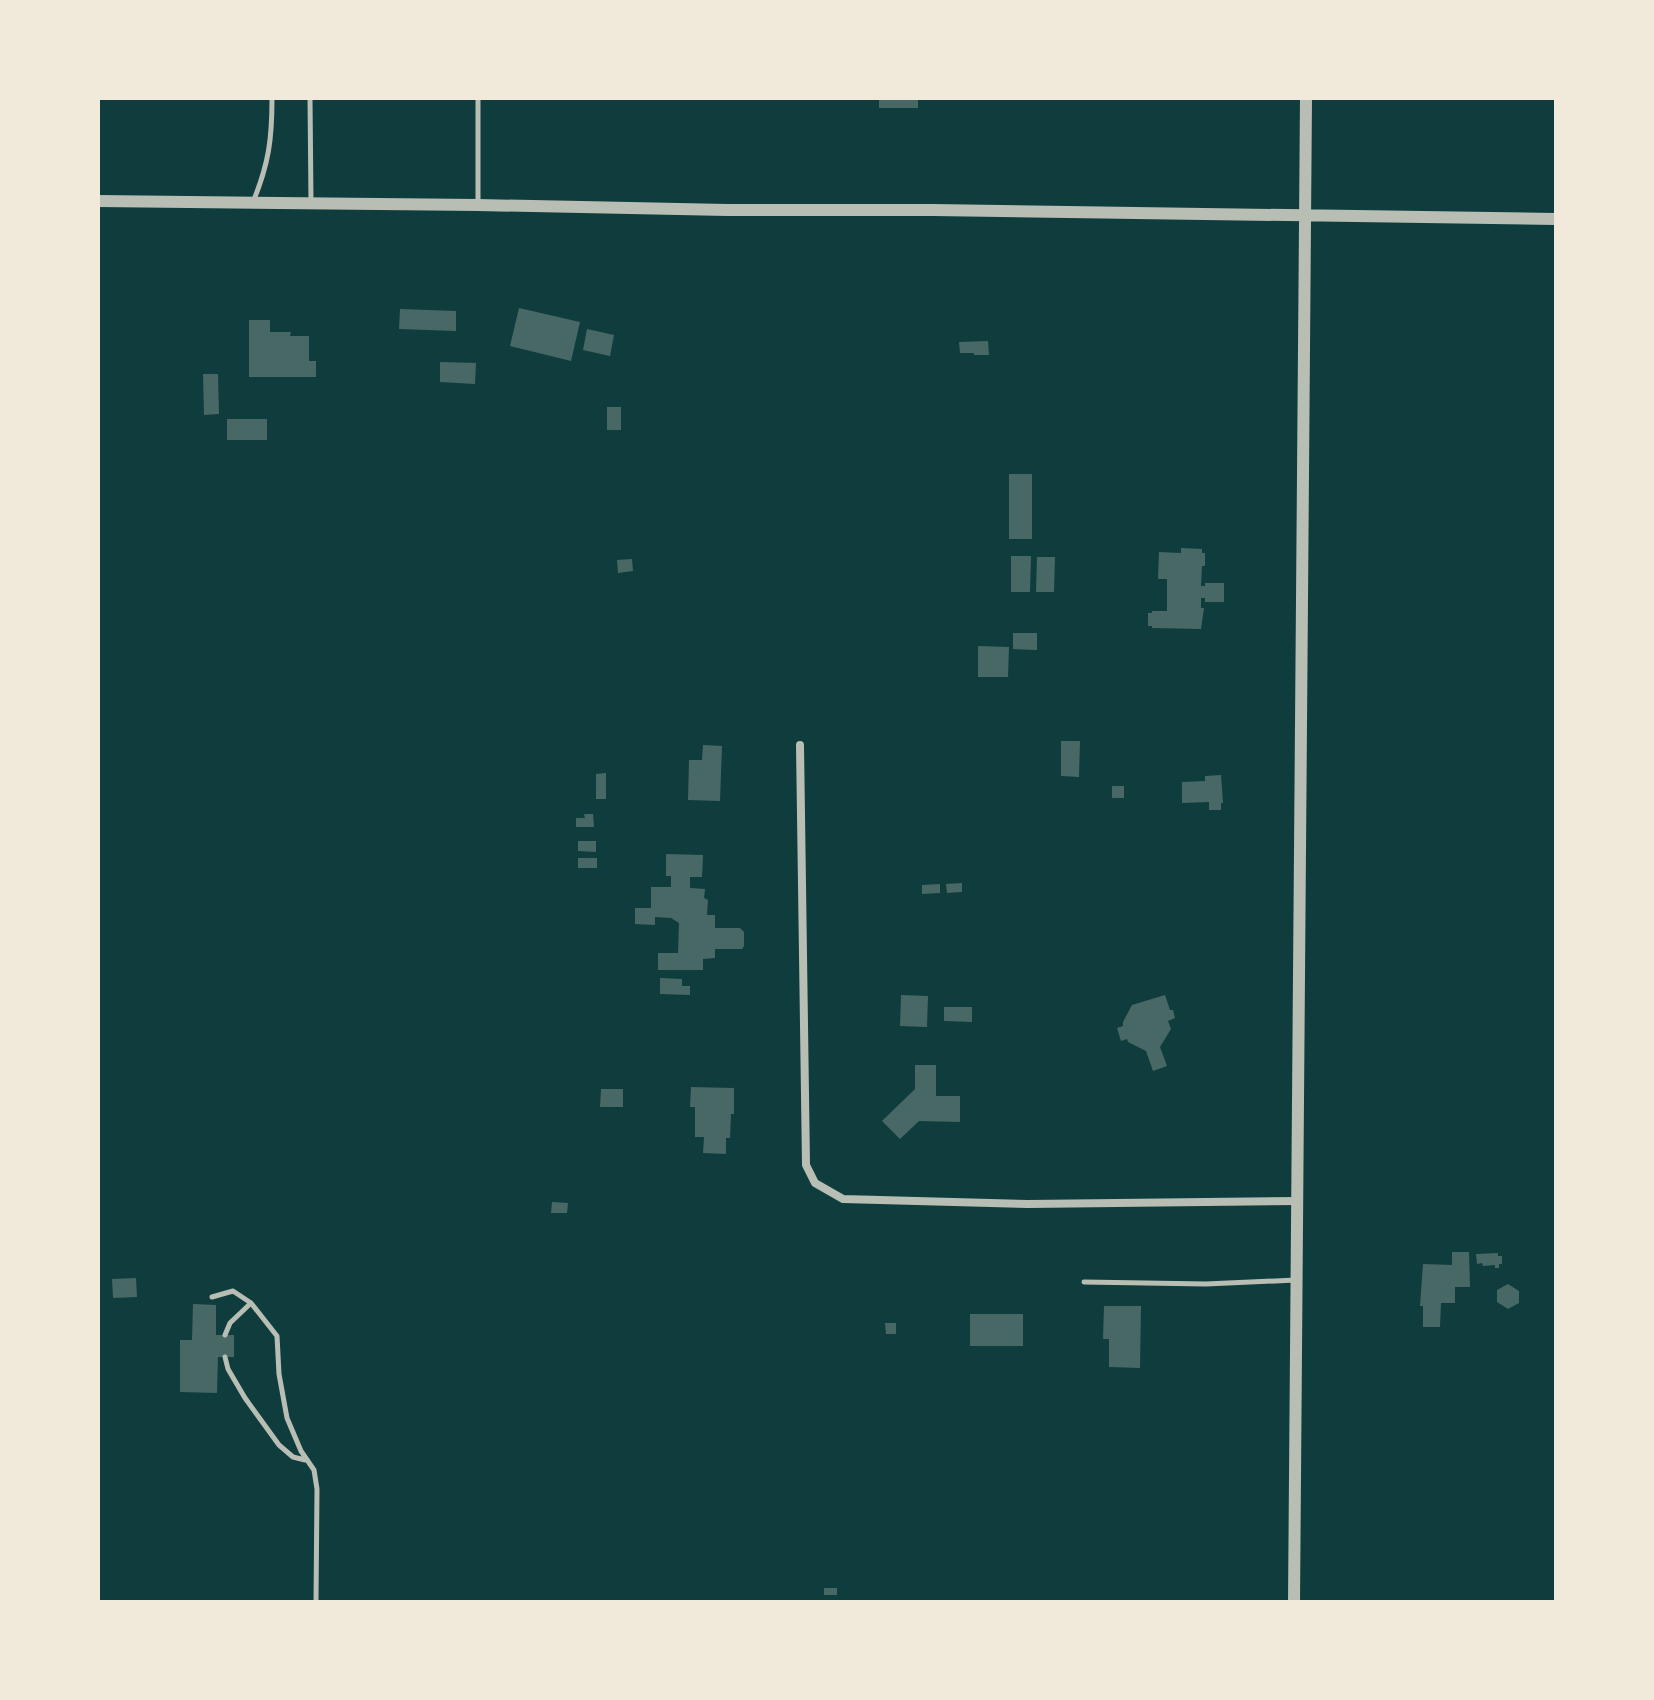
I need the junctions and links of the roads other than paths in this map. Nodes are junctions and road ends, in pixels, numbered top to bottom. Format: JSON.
{"nodes":[{"id":1,"x":272,"y":98,"type":"edge"},
{"id":2,"x":310,"y":98,"type":"edge"},
{"id":3,"x":478,"y":98,"type":"edge"},
{"id":4,"x":1306,"y":98,"type":"edge"},
{"id":5,"x":98,"y":201,"type":"edge"},
{"id":6,"x":252,"y":203,"type":"junction"},
{"id":7,"x":311,"y":203,"type":"junction"},
{"id":8,"x":478,"y":205,"type":"junction"},
{"id":9,"x":1306,"y":215,"type":"junction"},
{"id":10,"x":1556,"y":219,"type":"edge"},
{"id":11,"x":800,"y":745,"type":"dead end"},
{"id":12,"x":1298,"y":1201,"type":"junction"},
{"id":13,"x":1297,"y":1280,"type":"junction"},
{"id":14,"x":1084,"y":1282,"type":"dead end"},
{"id":15,"x":212,"y":1297,"type":"dead end"},
{"id":16,"x":251,"y":1303,"type":"junction"},
{"id":17,"x":225,"y":1335,"type":"dead end"},
{"id":18,"x":225,"y":1357,"type":"dead end"},
{"id":19,"x":308,"y":1461,"type":"junction"},
{"id":20,"x":316,"y":1602,"type":"edge"},
{"id":21,"x":1294,"y":1602,"type":"edge"}],
"edges":[{"from":1,"to":6,"type":"lane"},
{"from":2,"to":7,"type":"lane"},
{"from":3,"to":8,"type":"lane"},
{"from":4,"to":9,"type":"street"},
{"from":5,"to":6,"type":"street"},
{"from":6,"to":7,"type":"street"},
{"from":7,"to":8,"type":"street"},
{"from":8,"to":9,"type":"street"},
{"from":9,"to":10,"type":"street"},
{"from":9,"to":12,"type":"street"},
{"from":11,"to":12,"type":"street"},
{"from":12,"to":13,"type":"street"},
{"from":13,"to":14,"type":"lane"},
{"from":13,"to":21,"type":"street"},
{"from":15,"to":16,"type":"lane"},
{"from":16,"to":17,"type":"lane"},
{"from":16,"to":19,"type":"lane"},
{"from":18,"to":19,"type":"lane"},
{"from":19,"to":20,"type":"lane"}]}
